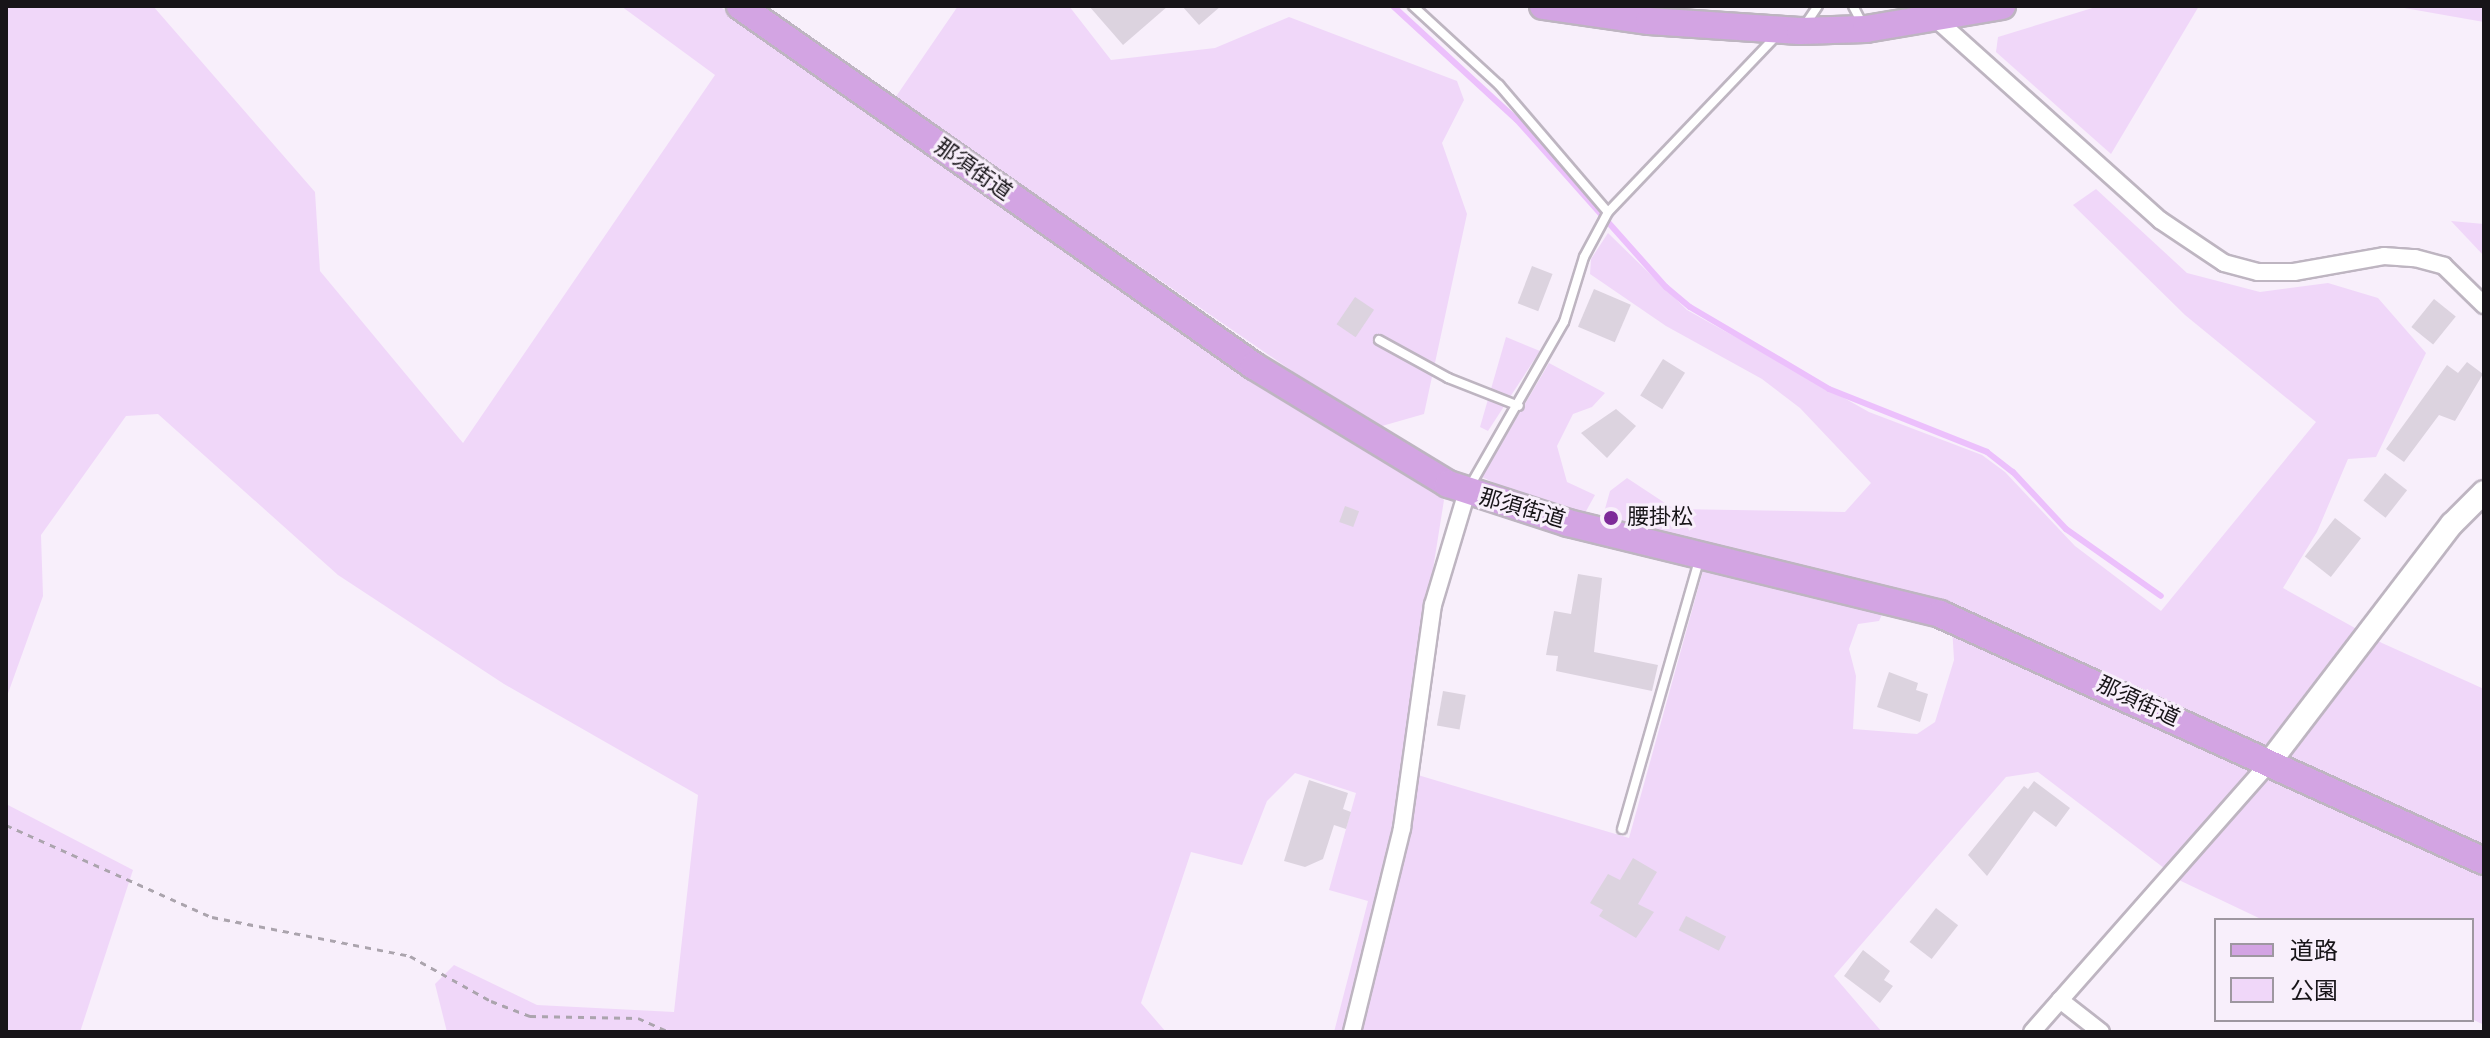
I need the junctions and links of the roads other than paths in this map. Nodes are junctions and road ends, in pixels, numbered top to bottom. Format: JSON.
{"nodes":[{"id":1,"x":740,"y":6,"type":"edge"},
{"id":2,"x":1413,"y":6,"type":"edge"},
{"id":3,"x":1543,"y":6,"type":"edge"},
{"id":4,"x":1818,"y":6,"type":"edge"},
{"id":5,"x":2002,"y":6,"type":"edge"},
{"id":6,"x":1859,"y":17,"type":"edge"},
{"id":7,"x":1936,"y":19,"type":"junction"},
{"id":8,"x":1790,"y":31,"type":"junction"},
{"id":9,"x":1608,"y":212,"type":"junction"},
{"id":10,"x":2484,"y":305,"type":"edge"},
{"id":11,"x":1379,"y":340,"type":"dead end"},
{"id":12,"x":1519,"y":406,"type":"junction"},
{"id":13,"x":1467,"y":492,"type":"junction"},
{"id":14,"x":2484,"y":492,"type":"edge"},
{"id":15,"x":1701,"y":555,"type":"junction"},
{"id":16,"x":2269,"y":763,"type":"junction"},
{"id":17,"x":1622,"y":829,"type":"dead end"},
{"id":18,"x":2484,"y":861,"type":"edge"},
{"id":19,"x":2060,"y":1000,"type":"junction"},
{"id":20,"x":1352,"y":1032,"type":"edge"},
{"id":21,"x":2032,"y":1032,"type":"edge"},
{"id":22,"x":2101,"y":1032,"type":"edge"}],
"edges":[{"from":1,"to":13,"type":"main road","name":"那須街道"},
{"from":2,"to":9,"type":"lane"},
{"from":3,"to":8,"type":"main road"},
{"from":4,"to":8,"type":"lane"},
{"from":5,"to":7,"type":"main road"},
{"from":6,"to":7,"type":"main road"},
{"from":6,"to":8,"type":"main road"},
{"from":7,"to":10,"type":"street"},
{"from":8,"to":9,"type":"lane"},
{"from":9,"to":12,"type":"lane"},
{"from":11,"to":12,"type":"lane"},
{"from":12,"to":13,"type":"lane"},
{"from":13,"to":15,"type":"main road","name":"那須街道"},
{"from":13,"to":20,"type":"street"},
{"from":14,"to":16,"type":"street"},
{"from":15,"to":16,"type":"main road","name":"那須街道"},
{"from":15,"to":17,"type":"lane"},
{"from":16,"to":18,"type":"main road","name":"那須街道"},
{"from":16,"to":19,"type":"street"},
{"from":19,"to":21,"type":"street"},
{"from":19,"to":22,"type":"street"}]}
